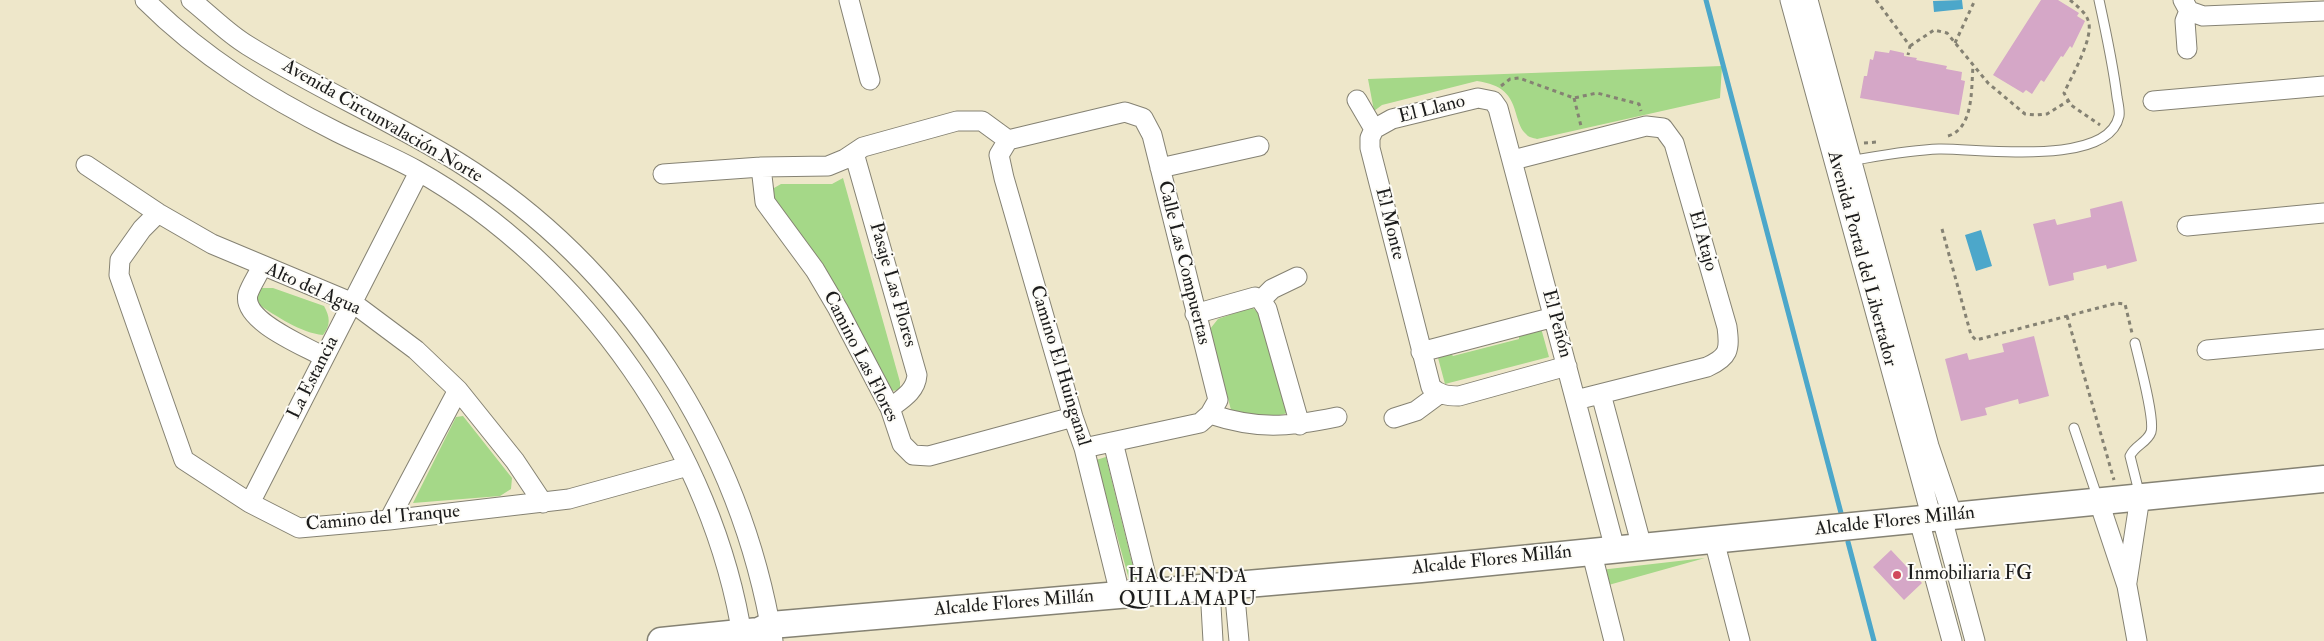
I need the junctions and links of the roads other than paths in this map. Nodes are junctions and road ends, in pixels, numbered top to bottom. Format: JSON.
{"nodes":[{"id":1,"x":145,"y":0,"type":"edge"},
{"id":2,"x":849,"y":0,"type":"edge"},
{"id":3,"x":1790,"y":0,"type":"edge"},
{"id":4,"x":1808,"y":0,"type":"edge"},
{"id":5,"x":2100,"y":0,"type":"edge"},
{"id":6,"x":193,"y":1,"type":"edge"},
{"id":7,"x":2186,"y":6,"type":"edge"},
{"id":8,"x":2324,"y":11,"type":"edge"},
{"id":9,"x":236,"y":37,"type":"junction"},
{"id":10,"x":2187,"y":49,"type":"dead end"},
{"id":11,"x":226,"y":68,"type":"junction"},
{"id":12,"x":870,"y":80,"type":"dead end"},
{"id":13,"x":2324,"y":86,"type":"edge"},
{"id":14,"x":1357,"y":100,"type":"dead end"},
{"id":15,"x":1489,"y":100,"type":"joint"},
{"id":16,"x":2153,"y":101,"type":"dead end"},
{"id":17,"x":1374,"y":129,"type":"junction"},
{"id":18,"x":1008,"y":140,"type":"junction"},
{"id":19,"x":1259,"y":146,"type":"dead end"},
{"id":20,"x":854,"y":153,"type":"junction"},
{"id":21,"x":1845,"y":156,"type":"junction"},
{"id":22,"x":1513,"y":160,"type":"junction"},
{"id":23,"x":86,"y":165,"type":"dead end"},
{"id":24,"x":761,"y":167,"type":"junction"},
{"id":25,"x":1160,"y":168,"type":"junction"},
{"id":26,"x":419,"y":172,"type":"junction"},
{"id":27,"x":662,"y":174,"type":"dead end"},
{"id":28,"x":158,"y":213,"type":"junction"},
{"id":29,"x":2324,"y":213,"type":"edge"},
{"id":30,"x":2187,"y":226,"type":"dead end"},
{"id":31,"x":262,"y":266,"type":"junction"},
{"id":32,"x":1297,"y":277,"type":"dead end"},
{"id":33,"x":1261,"y":300,"type":"junction"},
{"id":34,"x":353,"y":303,"type":"junction"},
{"id":35,"x":1195,"y":314,"type":"junction"},
{"id":36,"x":1554,"y":317,"type":"junction"},
{"id":37,"x":2324,"y":339,"type":"edge"},
{"id":38,"x":2135,"y":343,"type":"road end"},
{"id":39,"x":2207,"y":350,"type":"dead end"},
{"id":40,"x":1421,"y":352,"type":"junction"},
{"id":41,"x":324,"y":357,"type":"junction"},
{"id":42,"x":666,"y":366,"type":"junction"},
{"id":43,"x":1567,"y":366,"type":"junction"},
{"id":44,"x":458,"y":390,"type":"junction"},
{"id":45,"x":644,"y":390,"type":"junction"},
{"id":46,"x":1439,"y":394,"type":"junction"},
{"id":47,"x":1601,"y":394,"type":"junction"},
{"id":48,"x":1576,"y":400,"type":"junction"},
{"id":49,"x":890,"y":408,"type":"junction"},
{"id":50,"x":1210,"y":414,"type":"junction"},
{"id":51,"x":1073,"y":417,"type":"junction"},
{"id":52,"x":1337,"y":417,"type":"dead end"},
{"id":53,"x":1394,"y":418,"type":"dead end"},
{"id":54,"x":1300,"y":425,"type":"junction"},
{"id":55,"x":2074,"y":428,"type":"dead end"},
{"id":56,"x":1113,"y":442,"type":"junction"},
{"id":57,"x":1084,"y":448,"type":"junction"},
{"id":58,"x":688,"y":466,"type":"junction"},
{"id":59,"x":2324,"y":479,"type":"edge"},
{"id":60,"x":2120,"y":499,"type":"junction"},
{"id":61,"x":250,"y":503,"type":"junction"},
{"id":62,"x":543,"y":503,"type":"junction"},
{"id":63,"x":1937,"y":518,"type":"junction"},
{"id":64,"x":389,"y":520,"type":"junction"},
{"id":65,"x":1714,"y":540,"type":"junction"},
{"id":66,"x":1642,"y":547,"type":"junction"},
{"id":67,"x":1603,"y":550,"type":"junction"},
{"id":68,"x":2127,"y":586,"type":"junction"},
{"id":69,"x":1222,"y":587,"type":"junction"},
{"id":70,"x":1150,"y":592,"type":"junction"},
{"id":71,"x":1120,"y":594,"type":"junction"},
{"id":72,"x":772,"y":633,"type":"edge"},
{"id":73,"x":742,"y":637,"type":"edge"},
{"id":74,"x":661,"y":641,"type":"edge"},
{"id":75,"x":1213,"y":641,"type":"edge"},
{"id":76,"x":1239,"y":641,"type":"edge"},
{"id":77,"x":1614,"y":641,"type":"edge"},
{"id":78,"x":1740,"y":641,"type":"edge"},
{"id":79,"x":1952,"y":641,"type":"edge"},
{"id":80,"x":1975,"y":641,"type":"edge"},
{"id":81,"x":2136,"y":641,"type":"edge"}],
"edges":[{"from":1,"to":11,"type":"street","name":"Avenida Circunvalación Norte"},
{"from":2,"to":12,"type":"street"},
{"from":3,"to":21,"type":"street","name":"Avenida Portal del Libertador"},
{"from":4,"to":21,"type":"street","name":"Avenida Portal del Libertador"},
{"from":5,"to":21,"type":"lane"},
{"from":6,"to":9,"type":"street","name":"Avenida Circunvalación Norte"},
{"from":7,"to":8,"type":"street"},
{"from":7,"to":10,"type":"street"},
{"from":9,"to":11,"type":"street"},
{"from":9,"to":42,"type":"street","name":"Avenida Circunvalación Norte"},
{"from":11,"to":26,"type":"street","name":"Avenida Circunvalación Norte"},
{"from":13,"to":16,"type":"street"},
{"from":14,"to":17,"type":"street"},
{"from":15,"to":17,"type":"street","name":"El Llano"},
{"from":15,"to":22,"type":"street","name":"El Peñón"},
{"from":17,"to":40,"type":"street","name":"El Monte"},
{"from":18,"to":20,"type":"street"},
{"from":18,"to":25,"type":"street","name":"Calle Las Compuertas"},
{"from":18,"to":51,"type":"street","name":"Camino El Huinganal"},
{"from":19,"to":25,"type":"street"},
{"from":20,"to":24,"type":"street"},
{"from":20,"to":49,"type":"street","name":"Pasaje Las Flores"},
{"from":21,"to":63,"type":"street","name":"Avenida Portal del Libertador"},
{"from":22,"to":36,"type":"street","name":"El Peñón"},
{"from":22,"to":47,"type":"street","name":"El Atajo"},
{"from":23,"to":28,"type":"street","name":"Alto del Agua"},
{"from":24,"to":27,"type":"street"},
{"from":24,"to":49,"type":"street","name":"Camino Las Flores"},
{"from":25,"to":35,"type":"street","name":"Calle Las Compuertas"},
{"from":26,"to":34,"type":"street","name":"La Estancia"},
{"from":26,"to":45,"type":"street","name":"Avenida Circunvalación Norte"},
{"from":28,"to":31,"type":"street","name":"Alto del Agua"},
{"from":28,"to":61,"type":"street","name":"Camino del Tranque"},
{"from":29,"to":30,"type":"street"},
{"from":31,"to":34,"type":"street","name":"Alto del Agua"},
{"from":31,"to":41,"type":"street"},
{"from":32,"to":33,"type":"street"},
{"from":33,"to":35,"type":"street"},
{"from":33,"to":54,"type":"street"},
{"from":34,"to":41,"type":"street","name":"La Estancia"},
{"from":34,"to":44,"type":"street","name":"Alto del Agua"},
{"from":35,"to":50,"type":"street","name":"Calle Las Compuertas"},
{"from":36,"to":40,"type":"street"},
{"from":36,"to":43,"type":"street","name":"El Peñón"},
{"from":37,"to":39,"type":"street"},
{"from":38,"to":60,"type":"lane"},
{"from":40,"to":46,"type":"street","name":"El Monte"},
{"from":41,"to":61,"type":"street","name":"La Estancia"},
{"from":42,"to":45,"type":"street"},
{"from":42,"to":72,"type":"street","name":"Avenida Circunvalación Norte"},
{"from":43,"to":46,"type":"street"},
{"from":43,"to":48,"type":"street","name":"El Peñón"},
{"from":44,"to":62,"type":"street","name":"Alto del Agua"},
{"from":44,"to":64,"type":"street"},
{"from":45,"to":58,"type":"street","name":"Avenida Circunvalación Norte"},
{"from":46,"to":53,"type":"street"},
{"from":47,"to":48,"type":"street","name":"El Atajo"},
{"from":47,"to":66,"type":"street"},
{"from":48,"to":67,"type":"street","name":"El Peñón"},
{"from":49,"to":51,"type":"street","name":"Camino Las Flores"},
{"from":50,"to":54,"type":"street"},
{"from":50,"to":56,"type":"street"},
{"from":51,"to":57,"type":"street","name":"Camino El Huinganal"},
{"from":52,"to":54,"type":"street"},
{"from":55,"to":60,"type":"lane"},
{"from":56,"to":57,"type":"street"},
{"from":56,"to":70,"type":"street","name":"Camino El Huinganal"},
{"from":57,"to":71,"type":"street","name":"Camino El Huinganal"},
{"from":58,"to":62,"type":"street","name":"Camino del Tranque"},
{"from":58,"to":73,"type":"street","name":"Avenida Circunvalación Norte"},
{"from":59,"to":60,"type":"street","name":"Alcalde Flores Millán"},
{"from":60,"to":63,"type":"street","name":"Alcalde Flores Millán"},
{"from":60,"to":68,"type":"street"},
{"from":60,"to":68,"type":"street"},
{"from":61,"to":64,"type":"street","name":"Camino del Tranque"},
{"from":62,"to":64,"type":"street","name":"Camino del Tranque"},
{"from":63,"to":65,"type":"street","name":"Alcalde Flores Millán"},
{"from":63,"to":79,"type":"street","name":"Avenida Portal del Libertador"},
{"from":63,"to":80,"type":"street","name":"Avenida Portal del Libertador"},
{"from":65,"to":66,"type":"street","name":"Alcalde Flores Millán"},
{"from":65,"to":78,"type":"street"},
{"from":66,"to":67,"type":"street","name":"Alcalde Flores Millán"},
{"from":67,"to":69,"type":"street","name":"Alcalde Flores Millán"},
{"from":67,"to":77,"type":"street","name":"El Peñón"},
{"from":68,"to":81,"type":"street"},
{"from":69,"to":70,"type":"street","name":"Alcalde Flores Millán"},
{"from":69,"to":75,"type":"street"},
{"from":69,"to":76,"type":"street"},
{"from":70,"to":71,"type":"street","name":"Alcalde Flores Millán"},
{"from":71,"to":72,"type":"street","name":"Alcalde Flores Millán"},
{"from":72,"to":73,"type":"street","name":"Alcalde Flores Millán"},
{"from":73,"to":74,"type":"street","name":"Alcalde Flores Millán"}]}
